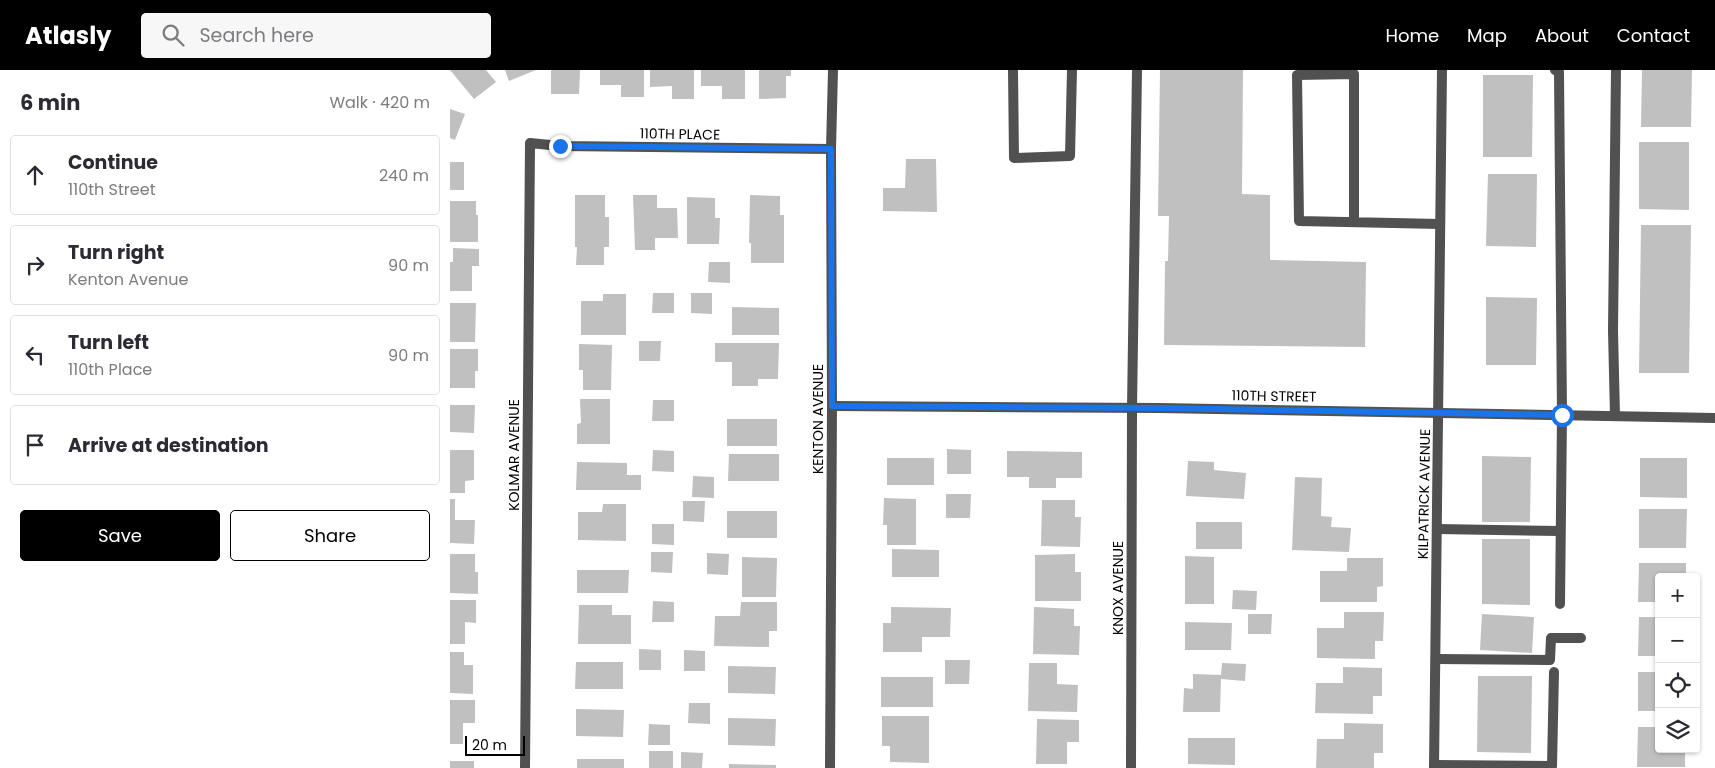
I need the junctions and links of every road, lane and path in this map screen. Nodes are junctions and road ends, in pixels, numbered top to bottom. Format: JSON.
{"nodes":[{"id":1,"x":833,"y":70,"type":"edge"},
{"id":2,"x":1013,"y":70,"type":"edge"},
{"id":3,"x":1072,"y":70,"type":"edge"},
{"id":4,"x":1137,"y":70,"type":"edge"},
{"id":5,"x":1442,"y":70,"type":"edge"},
{"id":6,"x":1555,"y":70,"type":"edge"},
{"id":7,"x":1616,"y":70,"type":"edge"},
{"id":8,"x":530,"y":143,"type":"joint"},
{"id":9,"x":831,"y":149,"type":"junction"},
{"id":10,"x":1354,"y":221,"type":"junction"},
{"id":11,"x":1440,"y":224,"type":"junction"},
{"id":12,"x":832,"y":406,"type":"junction"},
{"id":13,"x":1132,"y":408,"type":"junction"},
{"id":14,"x":1438,"y":413,"type":"junction"},
{"id":15,"x":1562,"y":415,"type":"junction"},
{"id":16,"x":1615,"y":416,"type":"junction"},
{"id":17,"x":1715,"y":418,"type":"edge"},
{"id":18,"x":1437,"y":529,"type":"junction"},
{"id":19,"x":1560,"y":531,"type":"junction"},
{"id":20,"x":1560,"y":604,"type":"dead end"},
{"id":21,"x":1581,"y":638,"type":"dead end"},
{"id":22,"x":1436,"y":659,"type":"junction"},
{"id":23,"x":1554,"y":672,"type":"dead end"},
{"id":24,"x":1434,"y":767,"type":"edge"},
{"id":25,"x":525,"y":768,"type":"edge"},
{"id":26,"x":830,"y":768,"type":"edge"},
{"id":27,"x":1131,"y":768,"type":"edge"}],
"edges":[{"from":1,"to":9,"type":"street","name":"KENTON AVENUE"},
{"from":2,"to":3,"type":"street"},
{"from":4,"to":13,"type":"street","name":"KNOX AVENUE"},
{"from":5,"to":11,"type":"street","name":"KILPATRICK AVENUE"},
{"from":6,"to":15,"type":"street"},
{"from":7,"to":16,"type":"street"},
{"from":8,"to":9,"type":"street","name":"110TH PLACE"},
{"from":8,"to":25,"type":"street","name":"KOLMAR AVENUE"},
{"from":9,"to":12,"type":"street","name":"KENTON AVENUE"},
{"from":10,"to":10,"type":"street"},
{"from":10,"to":11,"type":"street"},
{"from":11,"to":14,"type":"street","name":"KILPATRICK AVENUE"},
{"from":12,"to":13,"type":"street","name":"110TH STREET"},
{"from":12,"to":26,"type":"street","name":"KENTON AVENUE"},
{"from":13,"to":14,"type":"street","name":"110TH STREET"},
{"from":13,"to":27,"type":"street","name":"KNOX AVENUE"},
{"from":14,"to":15,"type":"street","name":"110TH STREET"},
{"from":14,"to":18,"type":"street","name":"KILPATRICK AVENUE"},
{"from":15,"to":16,"type":"street","name":"110TH STREET"},
{"from":15,"to":19,"type":"street"},
{"from":16,"to":17,"type":"street","name":"110TH STREET"},
{"from":18,"to":19,"type":"street"},
{"from":18,"to":22,"type":"street","name":"KILPATRICK AVENUE"},
{"from":19,"to":20,"type":"street"},
{"from":21,"to":22,"type":"street"},
{"from":22,"to":24,"type":"street","name":"KILPATRICK AVENUE"},
{"from":23,"to":24,"type":"street"}]}
